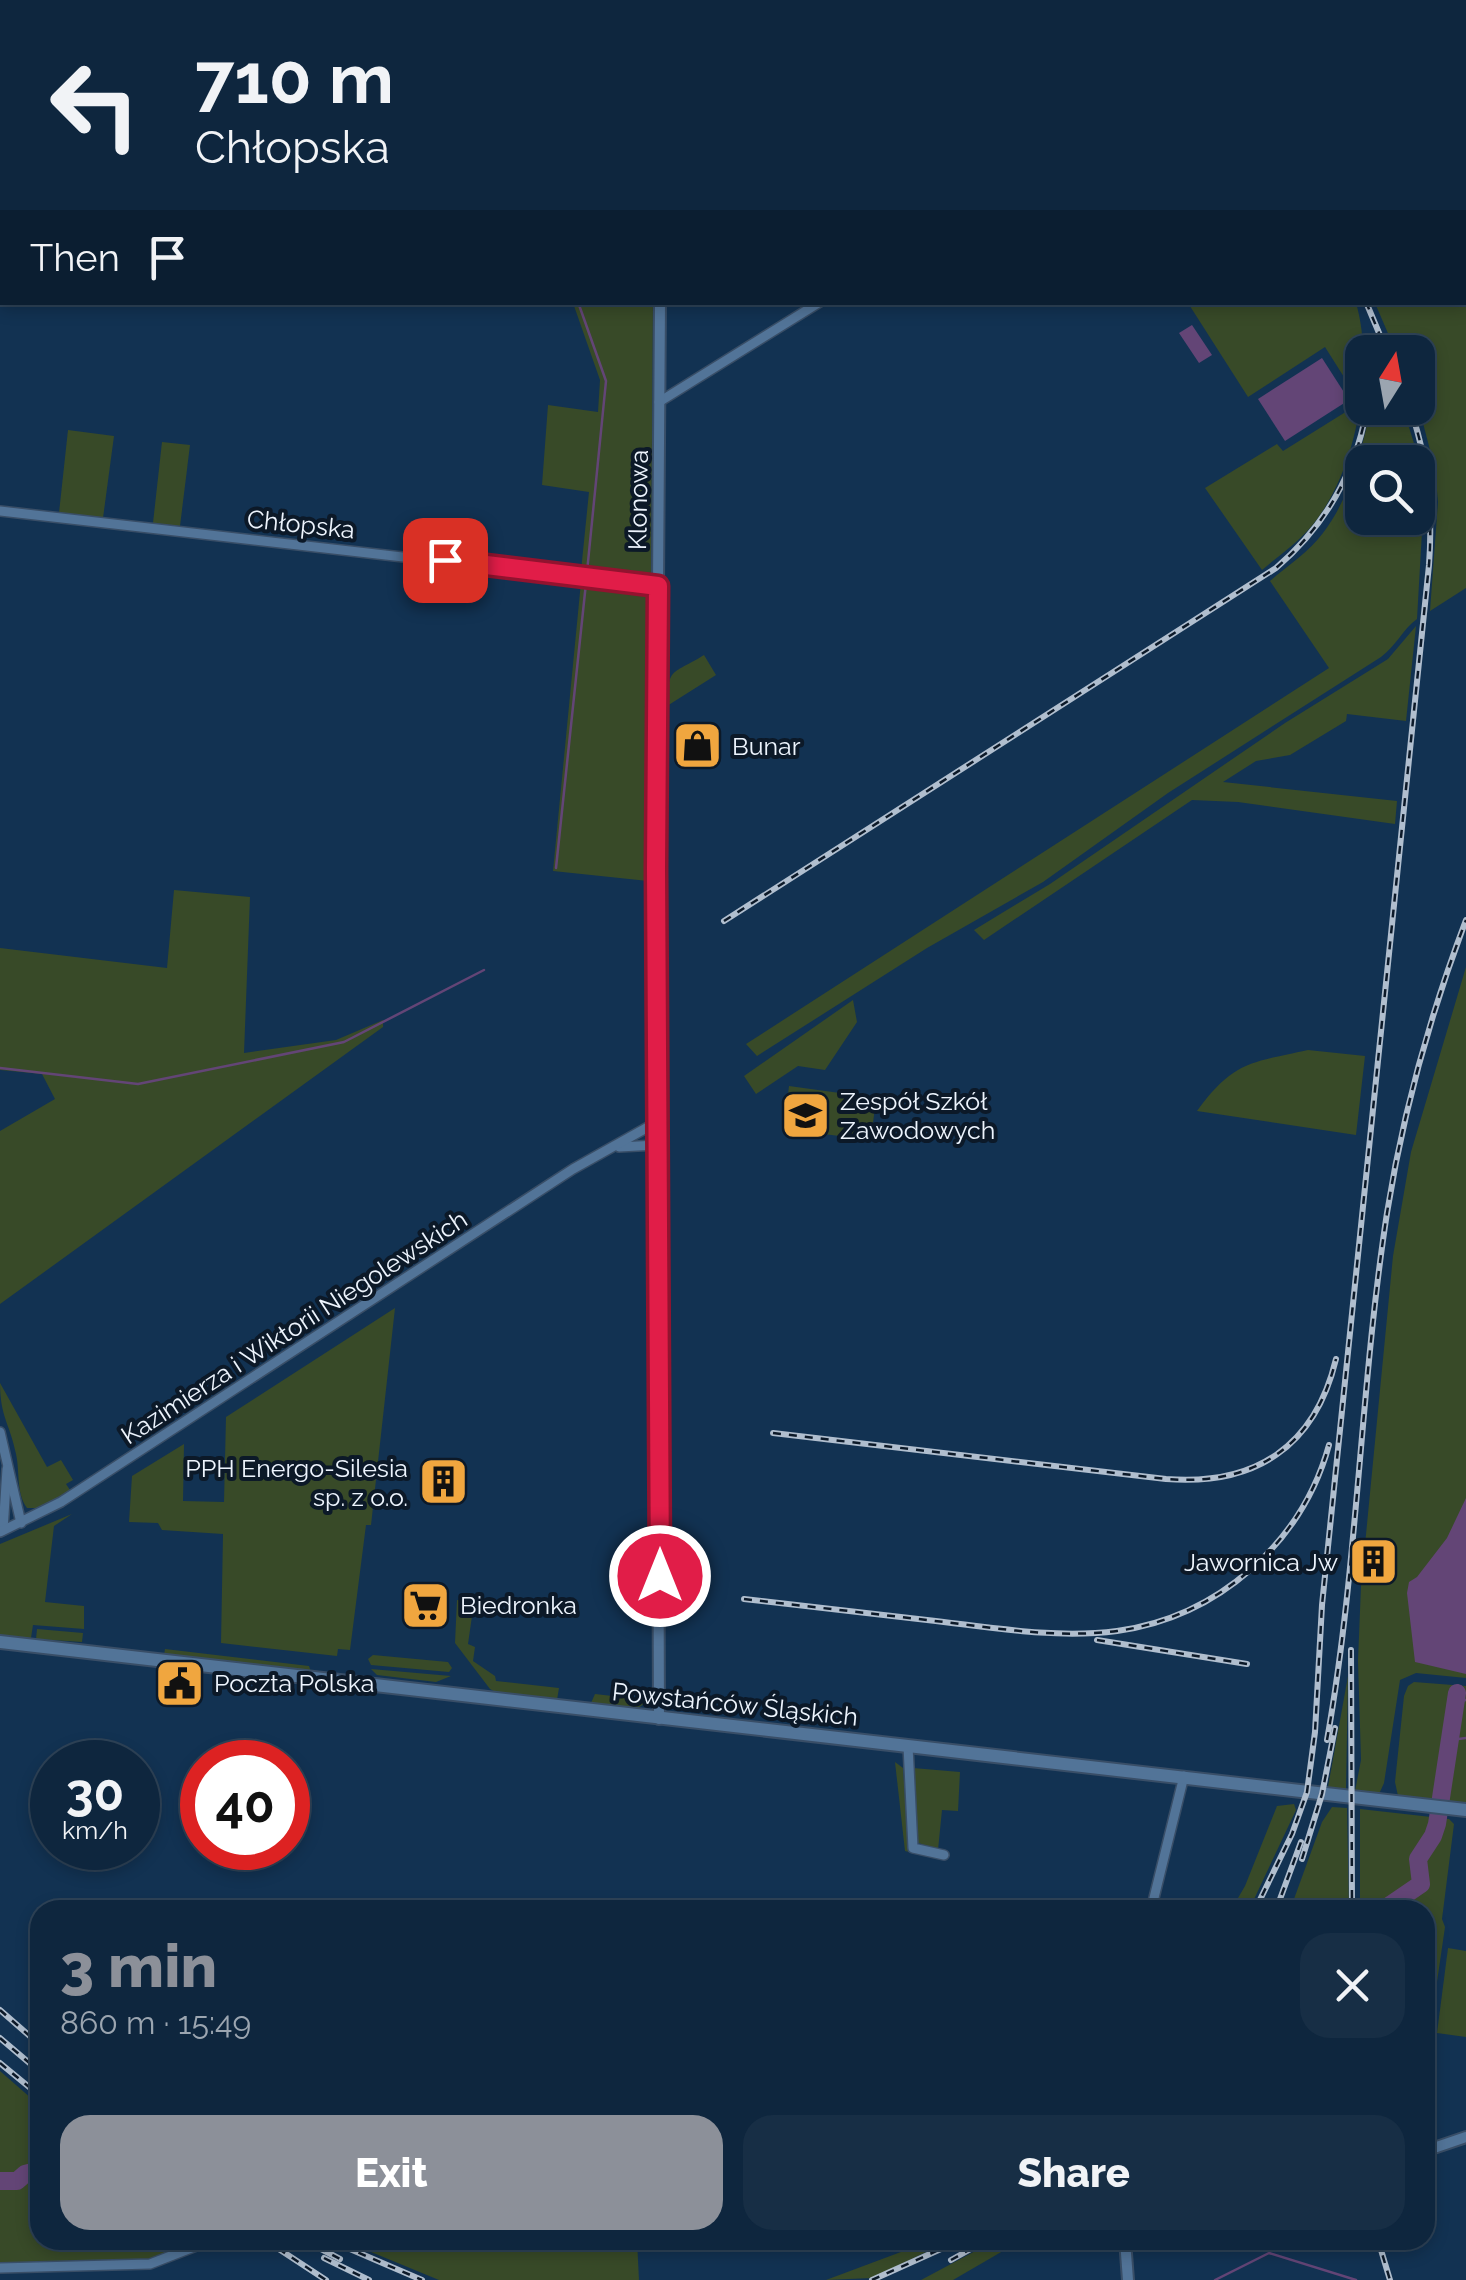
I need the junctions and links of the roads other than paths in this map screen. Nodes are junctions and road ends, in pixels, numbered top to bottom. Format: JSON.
{"nodes":[{"id":1,"x":660,"y":305,"type":"edge"},
{"id":2,"x":815,"y":305,"type":"edge"},
{"id":3,"x":660,"y":402,"type":"junction"},
{"id":4,"x":0,"y":511,"type":"edge"},
{"id":5,"x":658,"y":586,"type":"junction"},
{"id":6,"x":657,"y":1122,"type":"junction"},
{"id":7,"x":657,"y":1146,"type":"junction"},
{"id":8,"x":606,"y":1150,"type":"junction"},
{"id":9,"x":0,"y":1432,"type":"edge"},
{"id":10,"x":7,"y":1461,"type":"junction"},
{"id":11,"x":21,"y":1523,"type":"junction"},
{"id":12,"x":2,"y":1531,"type":"edge"},
{"id":13,"x":0,"y":1642,"type":"edge"},
{"id":14,"x":659,"y":1719,"type":"junction"},
{"id":15,"x":908,"y":1746,"type":"junction"},
{"id":16,"x":1184,"y":1776,"type":"junction"},
{"id":17,"x":1466,"y":1810,"type":"edge"},
{"id":18,"x":944,"y":1854,"type":"dead end"},
{"id":19,"x":1154,"y":1900,"type":"edge"},
{"id":20,"x":1466,"y":2136,"type":"edge"},
{"id":21,"x":1435,"y":2147,"type":"edge"},
{"id":22,"x":188,"y":2250,"type":"edge"},
{"id":23,"x":1125,"y":2250,"type":"edge"},
{"id":24,"x":0,"y":2268,"type":"edge"},
{"id":25,"x":1128,"y":2280,"type":"edge"}],
"edges":[{"from":1,"to":3,"type":"street","name":"Klonowa"},
{"from":2,"to":3,"type":"street"},
{"from":3,"to":5,"type":"street","name":"Klonowa"},
{"from":4,"to":5,"type":"street","name":"Chłopska"},
{"from":5,"to":6,"type":"street","name":"Klonowa"},
{"from":6,"to":7,"type":"street","name":"Klonowa"},
{"from":6,"to":8,"type":"street","name":"Kazimierza i Wiktorii Niegolewskich"},
{"from":7,"to":8,"type":"street"},
{"from":7,"to":14,"type":"street","name":"Klonowa"},
{"from":8,"to":11,"type":"street","name":"Kazimierza i Wiktorii Niegolewskich"},
{"from":9,"to":10,"type":"street"},
{"from":10,"to":11,"type":"street"},
{"from":10,"to":12,"type":"street"},
{"from":11,"to":12,"type":"street","name":"Kazimierza i Wiktorii Niegolewskich"},
{"from":13,"to":14,"type":"main road","name":"Powstańców Śląskich"},
{"from":14,"to":15,"type":"main road","name":"Powstańców Śląskich"},
{"from":15,"to":16,"type":"main road","name":"Powstańców Śląskich"},
{"from":15,"to":18,"type":"street"},
{"from":16,"to":17,"type":"main road","name":"Powstańców Śląskich"},
{"from":16,"to":19,"type":"street"},
{"from":20,"to":21,"type":"street"},
{"from":22,"to":24,"type":"street"},
{"from":23,"to":25,"type":"street"}]}
